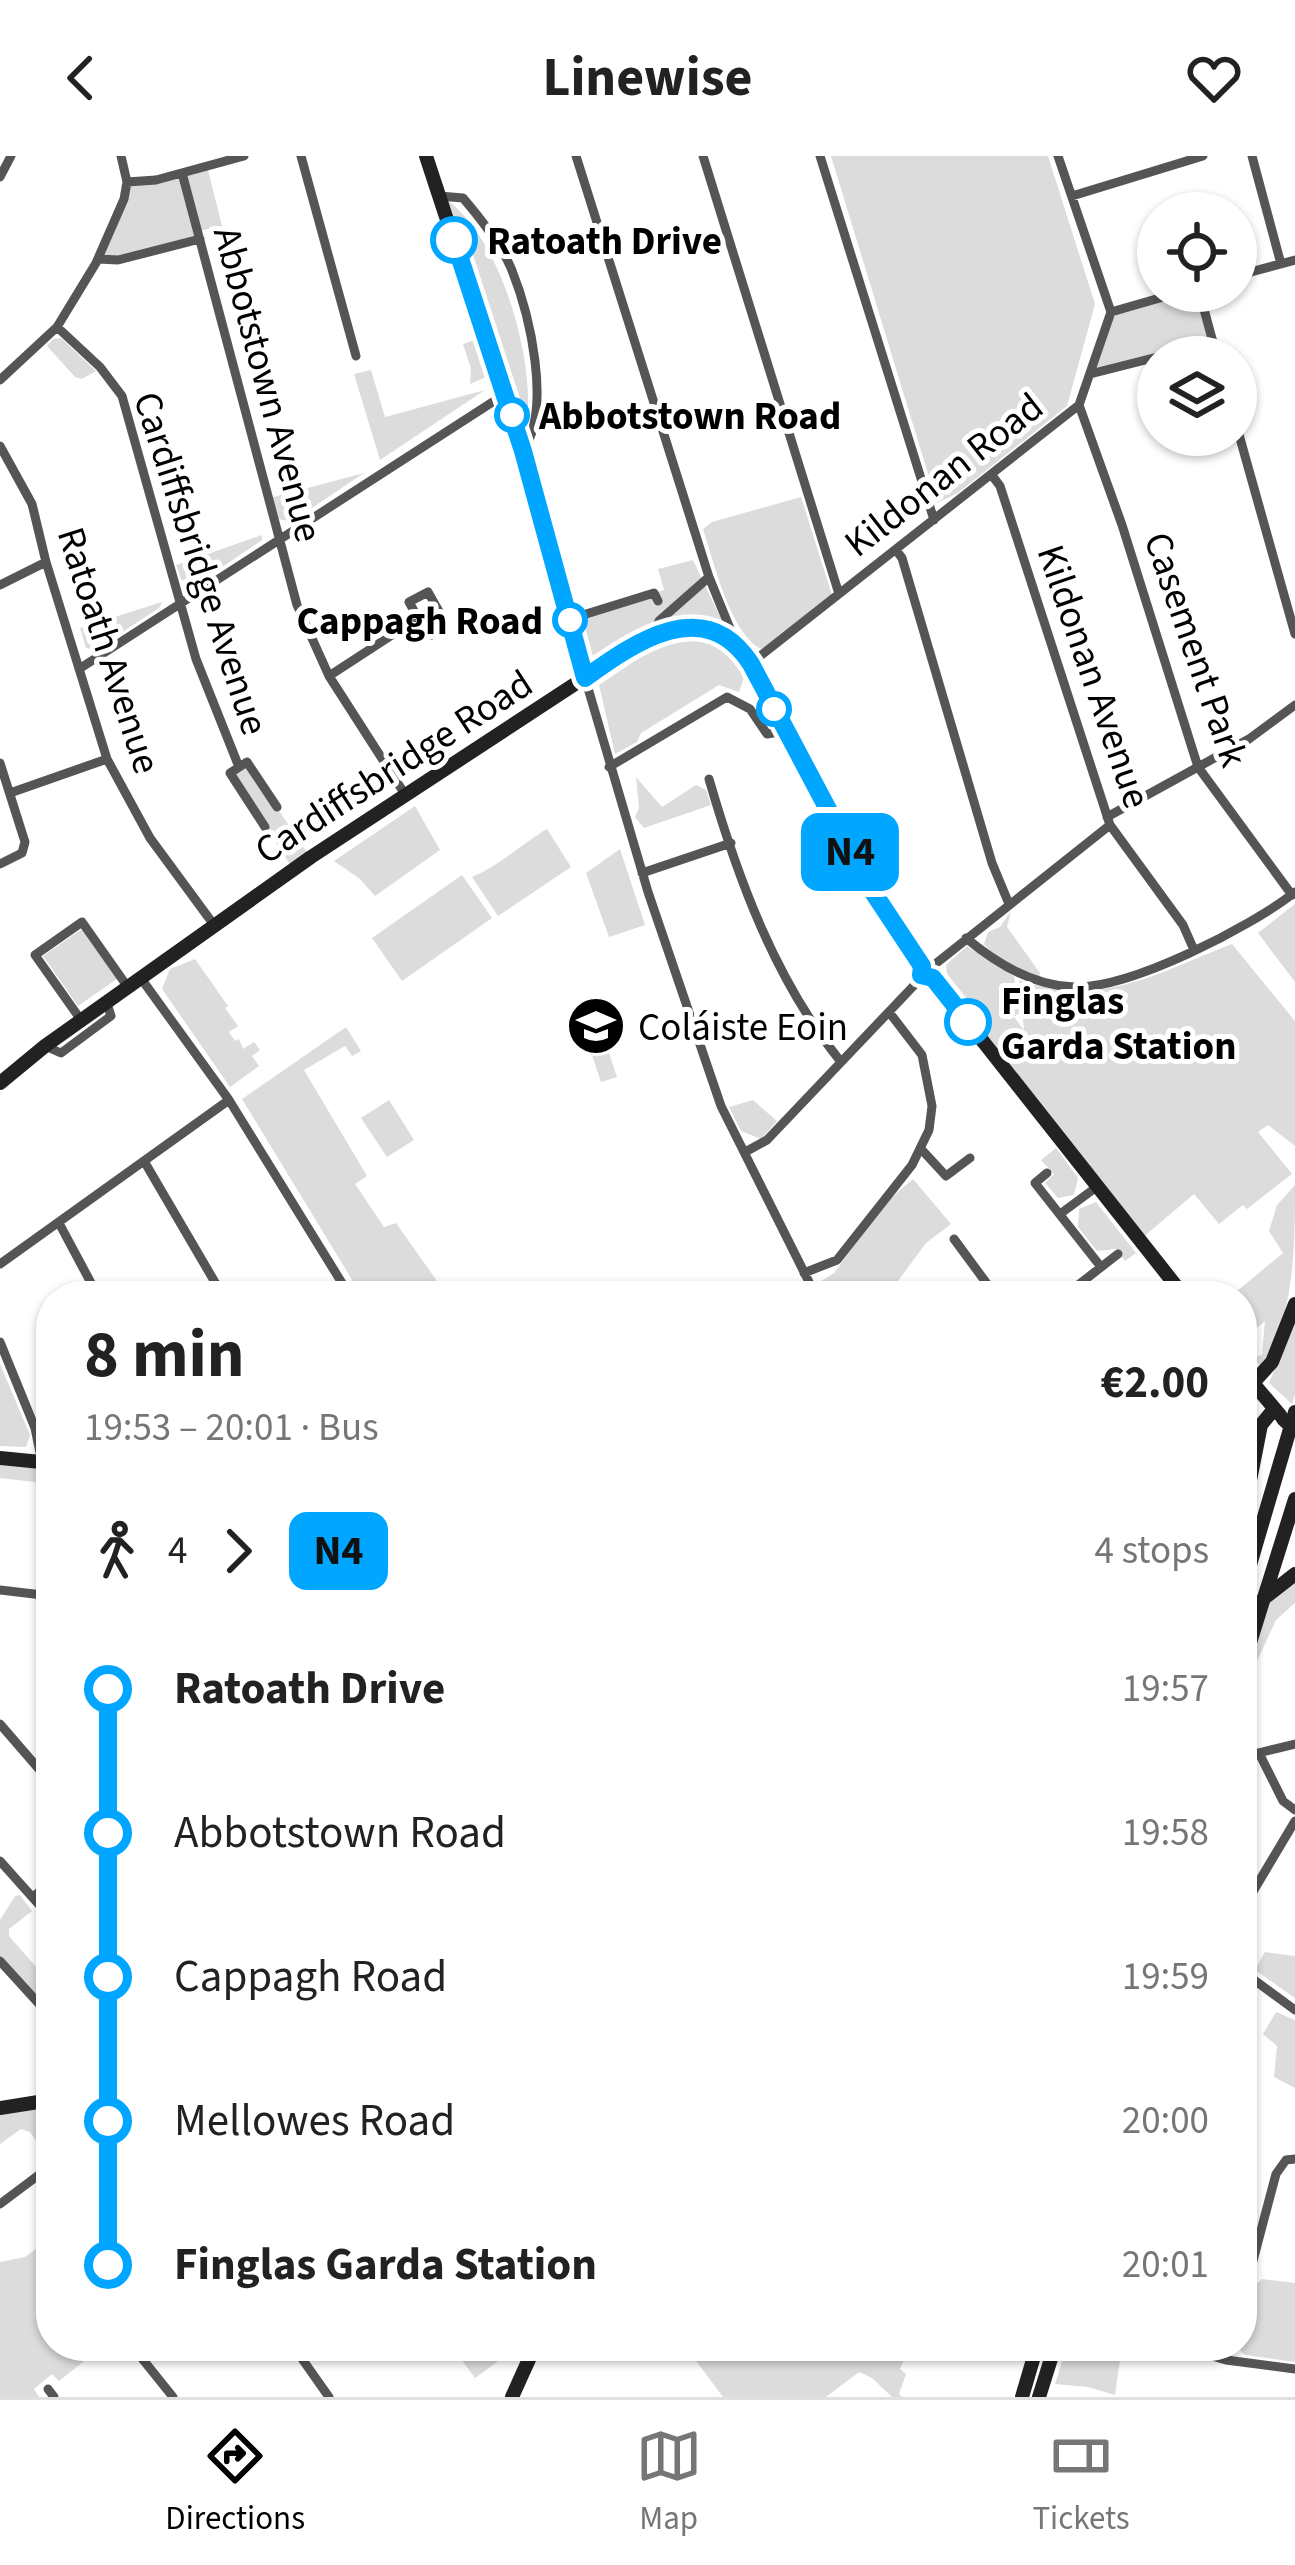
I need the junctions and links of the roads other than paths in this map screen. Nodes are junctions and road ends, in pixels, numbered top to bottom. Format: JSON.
{"nodes":[{"id":1,"x":10,"y":156,"type":"edge"},
{"id":2,"x":121,"y":156,"type":"edge"},
{"id":3,"x":244,"y":156,"type":"edge"},
{"id":4,"x":301,"y":156,"type":"edge"},
{"id":5,"x":426,"y":156,"type":"edge"},
{"id":6,"x":576,"y":156,"type":"edge"},
{"id":7,"x":703,"y":156,"type":"edge"},
{"id":8,"x":820,"y":156,"type":"edge"},
{"id":9,"x":1058,"y":156,"type":"edge"},
{"id":10,"x":1202,"y":156,"type":"edge"},
{"id":11,"x":1252,"y":156,"type":"edge"},
{"id":12,"x":1174,"y":160,"type":"edge"},
{"id":13,"x":182,"y":173,"type":"junction"},
{"id":14,"x":0,"y":177,"type":"edge"},
{"id":15,"x":127,"y":182,"type":"junction"},
{"id":16,"x":439,"y":196,"type":"junction"},
{"id":17,"x":1072,"y":196,"type":"junction"},
{"id":18,"x":200,"y":239,"type":"junction"},
{"id":19,"x":98,"y":259,"type":"junction"},
{"id":20,"x":1295,"y":260,"type":"edge"},
{"id":21,"x":1281,"y":264,"type":"junction"},
{"id":22,"x":1257,"y":270,"type":"edge"},
{"id":23,"x":1137,"y":305,"type":"edge"},
{"id":24,"x":1111,"y":312,"type":"junction"},
{"id":25,"x":57,"y":327,"type":"junction"},
{"id":26,"x":356,"y":356,"type":"dead end"},
{"id":27,"x":1137,"y":362,"type":"edge"},
{"id":28,"x":1090,"y":374,"type":"junction"},
{"id":29,"x":0,"y":380,"type":"edge"},
{"id":30,"x":505,"y":394,"type":"junction"},
{"id":31,"x":1079,"y":405,"type":"junction"},
{"id":32,"x":0,"y":446,"type":"edge"},
{"id":33,"x":523,"y":451,"type":"junction"},
{"id":34,"x":1245,"y":456,"type":"edge"},
{"id":35,"x":991,"y":474,"type":"junction"},
{"id":36,"x":934,"y":520,"type":"junction"},
{"id":37,"x":279,"y":539,"type":"junction"},
{"id":38,"x":896,"y":550,"type":"junction"},
{"id":39,"x":46,"y":562,"type":"junction"},
{"id":40,"x":709,"y":577,"type":"junction"},
{"id":41,"x":0,"y":585,"type":"edge"},
{"id":42,"x":839,"y":594,"type":"junction"},
{"id":43,"x":658,"y":602,"type":"dead end"},
{"id":44,"x":182,"y":603,"type":"junction"},
{"id":45,"x":418,"y":618,"type":"junction"},
{"id":46,"x":570,"y":619,"type":"junction"},
{"id":47,"x":655,"y":634,"type":"junction"},
{"id":48,"x":1295,"y":634,"type":"edge"},
{"id":49,"x":728,"y":639,"type":"junction"},
{"id":50,"x":751,"y":664,"type":"junction"},
{"id":51,"x":79,"y":669,"type":"junction"},
{"id":52,"x":328,"y":676,"type":"junction"},
{"id":53,"x":585,"y":678,"type":"junction"},
{"id":54,"x":1295,"y":705,"type":"edge"},
{"id":55,"x":786,"y":730,"type":"junction"},
{"id":56,"x":107,"y":759,"type":"junction"},
{"id":57,"x":0,"y":763,"type":"edge"},
{"id":58,"x":239,"y":767,"type":"junction"},
{"id":59,"x":609,"y":767,"type":"junction"},
{"id":60,"x":1198,"y":767,"type":"junction"},
{"id":61,"x":709,"y":779,"type":"dead end"},
{"id":62,"x":10,"y":793,"type":"junction"},
{"id":63,"x":406,"y":796,"type":"junction"},
{"id":64,"x":277,"y":807,"type":"dead end"},
{"id":65,"x":1108,"y":821,"type":"junction"},
{"id":66,"x":265,"y":827,"type":"dead end"},
{"id":67,"x":730,"y":843,"type":"junction"},
{"id":68,"x":0,"y":864,"type":"edge"},
{"id":69,"x":642,"y":873,"type":"junction"},
{"id":70,"x":1293,"y":894,"type":"edge"},
{"id":71,"x":1009,"y":904,"type":"junction"},
{"id":72,"x":214,"y":925,"type":"junction"},
{"id":73,"x":966,"y":938,"type":"junction"},
{"id":74,"x":1194,"y":950,"type":"junction"},
{"id":75,"x":928,"y":971,"type":"junction"},
{"id":76,"x":134,"y":981,"type":"junction"},
{"id":77,"x":106,"y":1001,"type":"junction"},
{"id":78,"x":889,"y":1012,"type":"junction"},
{"id":79,"x":81,"y":1020,"type":"junction"},
{"id":80,"x":45,"y":1046,"type":"junction"},
{"id":81,"x":841,"y":1062,"type":"junction"},
{"id":82,"x":0,"y":1083,"type":"edge"},
{"id":83,"x":229,"y":1100,"type":"junction"},
{"id":84,"x":922,"y":1150,"type":"junction"},
{"id":85,"x":747,"y":1151,"type":"junction"},
{"id":86,"x":970,"y":1158,"type":"dead end"},
{"id":87,"x":144,"y":1161,"type":"junction"},
{"id":88,"x":1047,"y":1173,"type":"dead end"},
{"id":89,"x":1098,"y":1186,"type":"junction"},
{"id":90,"x":1060,"y":1214,"type":"junction"},
{"id":91,"x":58,"y":1222,"type":"junction"},
{"id":92,"x":954,"y":1239,"type":"dead end"},
{"id":93,"x":1118,"y":1254,"type":"dead end"},
{"id":94,"x":0,"y":1264,"type":"edge"},
{"id":95,"x":1101,"y":1267,"type":"junction"},
{"id":96,"x":804,"y":1273,"type":"junction"},
{"id":97,"x":90,"y":1281,"type":"edge"},
{"id":98,"x":214,"y":1281,"type":"edge"},
{"id":99,"x":341,"y":1281,"type":"edge"},
{"id":100,"x":808,"y":1281,"type":"edge"},
{"id":101,"x":985,"y":1281,"type":"edge"},
{"id":102,"x":1083,"y":1281,"type":"edge"},
{"id":103,"x":1172,"y":1281,"type":"edge"},
{"id":104,"x":1295,"y":1304,"type":"edge"},
{"id":105,"x":0,"y":1342,"type":"edge"},
{"id":106,"x":1257,"y":1378,"type":"edge"},
{"id":107,"x":1257,"y":1389,"type":"edge"},
{"id":108,"x":1287,"y":1417,"type":"edge"},
{"id":109,"x":36,"y":1431,"type":"edge"},
{"id":110,"x":1257,"y":1445,"type":"edge"},
{"id":111,"x":0,"y":1457,"type":"edge"},
{"id":112,"x":36,"y":1462,"type":"edge"},
{"id":113,"x":1295,"y":1499,"type":"edge"},
{"id":114,"x":1257,"y":1534,"type":"edge"},
{"id":115,"x":1295,"y":1574,"type":"edge"},
{"id":116,"x":0,"y":1590,"type":"edge"},
{"id":117,"x":36,"y":1594,"type":"edge"},
{"id":118,"x":1263,"y":1599,"type":"junction"},
{"id":119,"x":1257,"y":1619,"type":"edge"},
{"id":120,"x":0,"y":1724,"type":"edge"},
{"id":121,"x":1295,"y":1744,"type":"edge"},
{"id":122,"x":1257,"y":1755,"type":"edge"},
{"id":123,"x":1260,"y":1755,"type":"junction"},
{"id":124,"x":36,"y":1766,"type":"edge"},
{"id":125,"x":1295,"y":1810,"type":"edge"},
{"id":126,"x":1295,"y":1821,"type":"edge"},
{"id":127,"x":0,"y":1861,"type":"edge"},
{"id":128,"x":1257,"y":1885,"type":"edge"},
{"id":129,"x":34,"y":1897,"type":"joint"},
{"id":130,"x":36,"y":1899,"type":"edge"},
{"id":131,"x":0,"y":1961,"type":"edge"},
{"id":132,"x":1257,"y":1982,"type":"edge"},
{"id":133,"x":36,"y":2001,"type":"edge"},
{"id":134,"x":1295,"y":2010,"type":"edge"},
{"id":135,"x":36,"y":2102,"type":"edge"},
{"id":136,"x":0,"y":2108,"type":"edge"},
{"id":137,"x":1295,"y":2158,"type":"edge"},
{"id":138,"x":36,"y":2177,"type":"edge"},
{"id":139,"x":0,"y":2204,"type":"edge"},
{"id":140,"x":1257,"y":2246,"type":"edge"},
{"id":141,"x":144,"y":2361,"type":"edge"},
{"id":142,"x":303,"y":2361,"type":"edge"},
{"id":143,"x":528,"y":2361,"type":"edge"},
{"id":144,"x":1033,"y":2361,"type":"edge"},
{"id":145,"x":1051,"y":2361,"type":"edge"},
{"id":146,"x":1235,"y":2361,"type":"edge"},
{"id":147,"x":1295,"y":2368,"type":"edge"},
{"id":148,"x":173,"y":2397,"type":"edge"},
{"id":149,"x":329,"y":2397,"type":"edge"},
{"id":150,"x":512,"y":2397,"type":"edge"},
{"id":151,"x":1022,"y":2397,"type":"edge"},
{"id":152,"x":1040,"y":2397,"type":"edge"}],
"edges":[{"from":1,"to":14,"type":"street"},
{"from":2,"to":15,"type":"street"},
{"from":3,"to":13,"type":"street"},
{"from":4,"to":26,"type":"street"},
{"from":5,"to":16,"type":"main road"},
{"from":6,"to":40,"type":"street"},
{"from":7,"to":42,"type":"street"},
{"from":8,"to":36,"type":"street"},
{"from":9,"to":17,"type":"street"},
{"from":10,"to":12,"type":"street"},
{"from":11,"to":21,"type":"street"},
{"from":12,"to":17,"type":"street"},
{"from":13,"to":15,"type":"street"},
{"from":13,"to":18,"type":"street","name":"Abbotstown Avenue"},
{"from":15,"to":19,"type":"street"},
{"from":16,"to":30,"type":"main road"},
{"from":16,"to":33,"type":"street"},
{"from":17,"to":24,"type":"street"},
{"from":18,"to":19,"type":"street"},
{"from":18,"to":37,"type":"street","name":"Abbotstown Avenue"},
{"from":19,"to":25,"type":"street"},
{"from":20,"to":21,"type":"street"},
{"from":21,"to":22,"type":"street"},
{"from":23,"to":24,"type":"street"},
{"from":24,"to":28,"type":"street","name":"Kildonan Road"},
{"from":25,"to":29,"type":"street"},
{"from":25,"to":44,"type":"street","name":"Cardiffsbridge Avenue"},
{"from":27,"to":28,"type":"street"},
{"from":28,"to":31,"type":"street","name":"Kildonan Road"},
{"from":30,"to":33,"type":"main road"},
{"from":30,"to":37,"type":"street"},
{"from":31,"to":35,"type":"street","name":"Kildonan Road"},
{"from":31,"to":60,"type":"street","name":"Casement Park"},
{"from":32,"to":39,"type":"street","name":"Ratoath Avenue"},
{"from":33,"to":46,"type":"main road"},
{"from":34,"to":48,"type":"street"},
{"from":35,"to":36,"type":"street","name":"Kildonan Road"},
{"from":35,"to":65,"type":"street","name":"Kildonan Avenue"},
{"from":36,"to":38,"type":"street","name":"Kildonan Road"},
{"from":37,"to":44,"type":"street"},
{"from":37,"to":52,"type":"street","name":"Abbotstown Avenue"},
{"from":38,"to":42,"type":"street","name":"Kildonan Road"},
{"from":38,"to":71,"type":"street"},
{"from":39,"to":41,"type":"street"},
{"from":39,"to":51,"type":"street","name":"Ratoath Avenue"},
{"from":40,"to":47,"type":"street"},
{"from":40,"to":49,"type":"street"},
{"from":42,"to":50,"type":"street","name":"Kildonan Road"},
{"from":43,"to":46,"type":"street"},
{"from":44,"to":51,"type":"street"},
{"from":44,"to":58,"type":"street","name":"Cardiffsbridge Avenue"},
{"from":45,"to":45,"type":"street"},
{"from":45,"to":52,"type":"street"},
{"from":46,"to":53,"type":"main road"},
{"from":47,"to":49,"type":"main road","name":"Cardiffsbridge Road"},
{"from":47,"to":53,"type":"main road","name":"Cardiffsbridge Road"},
{"from":49,"to":50,"type":"main road"},
{"from":50,"to":55,"type":"main road"},
{"from":51,"to":56,"type":"street","name":"Ratoath Avenue"},
{"from":52,"to":63,"type":"street","name":"Abbotstown Avenue"},
{"from":53,"to":59,"type":"street"},
{"from":53,"to":63,"type":"main road","name":"Cardiffsbridge Road"},
{"from":54,"to":60,"type":"street"},
{"from":55,"to":59,"type":"street"},
{"from":55,"to":75,"type":"main road"},
{"from":56,"to":62,"type":"street"},
{"from":56,"to":72,"type":"street","name":"Ratoath Avenue"},
{"from":57,"to":62,"type":"street"},
{"from":58,"to":64,"type":"street"},
{"from":58,"to":66,"type":"street","name":"Cardiffsbridge Avenue"},
{"from":59,"to":69,"type":"street"},
{"from":60,"to":65,"type":"street"},
{"from":60,"to":70,"type":"street","name":"Casement Park"},
{"from":61,"to":67,"type":"street"},
{"from":62,"to":68,"type":"street"},
{"from":63,"to":72,"type":"main road","name":"Cardiffsbridge Road"},
{"from":65,"to":71,"type":"street"},
{"from":65,"to":74,"type":"street","name":"Kildonan Avenue"},
{"from":67,"to":69,"type":"street"},
{"from":67,"to":81,"type":"street"},
{"from":69,"to":85,"type":"street"},
{"from":70,"to":74,"type":"street"},
{"from":71,"to":73,"type":"street"},
{"from":72,"to":76,"type":"main road","name":"Cardiffsbridge Road"},
{"from":73,"to":74,"type":"street"},
{"from":73,"to":75,"type":"street"},
{"from":75,"to":78,"type":"street"},
{"from":75,"to":89,"type":"main road"},
{"from":76,"to":77,"type":"main road","name":"Cardiffsbridge Road"},
{"from":76,"to":79,"type":"street"},
{"from":76,"to":83,"type":"street"},
{"from":77,"to":79,"type":"main road","name":"Cardiffsbridge Road"},
{"from":77,"to":80,"type":"street"},
{"from":78,"to":81,"type":"street"},
{"from":78,"to":84,"type":"street"},
{"from":79,"to":80,"type":"main road","name":"Cardiffsbridge Road"},
{"from":80,"to":82,"type":"main road","name":"Cardiffsbridge Road"},
{"from":81,"to":85,"type":"street"},
{"from":83,"to":87,"type":"street"},
{"from":83,"to":99,"type":"street"},
{"from":84,"to":86,"type":"street"},
{"from":84,"to":96,"type":"street"},
{"from":85,"to":96,"type":"street"},
{"from":87,"to":91,"type":"street"},
{"from":87,"to":98,"type":"street"},
{"from":88,"to":90,"type":"street"},
{"from":89,"to":90,"type":"street"},
{"from":89,"to":103,"type":"main road"},
{"from":90,"to":95,"type":"street"},
{"from":91,"to":94,"type":"street"},
{"from":91,"to":97,"type":"street"},
{"from":92,"to":101,"type":"street"},
{"from":93,"to":95,"type":"street"},
{"from":95,"to":102,"type":"street"},
{"from":96,"to":100,"type":"street"},
{"from":104,"to":106,"type":"main road"},
{"from":105,"to":109,"type":"street"},
{"from":107,"to":108,"type":"main road"},
{"from":108,"to":110,"type":"main road"},
{"from":108,"to":114,"type":"main road"},
{"from":111,"to":112,"type":"main road"},
{"from":113,"to":118,"type":"main road"},
{"from":115,"to":118,"type":"main road"},
{"from":116,"to":117,"type":"street"},
{"from":118,"to":119,"type":"main road"},
{"from":120,"to":124,"type":"street"},
{"from":121,"to":123,"type":"street"},
{"from":122,"to":123,"type":"street"},
{"from":123,"to":125,"type":"street"},
{"from":126,"to":128,"type":"street"},
{"from":127,"to":129,"type":"street"},
{"from":129,"to":130,"type":"street"},
{"from":131,"to":133,"type":"street"},
{"from":132,"to":134,"type":"street"},
{"from":135,"to":136,"type":"main road"},
{"from":137,"to":140,"type":"street"},
{"from":138,"to":139,"type":"street"},
{"from":141,"to":148,"type":"street"},
{"from":142,"to":149,"type":"street"},
{"from":143,"to":150,"type":"main road"},
{"from":144,"to":151,"type":"main road"},
{"from":145,"to":152,"type":"main road"},
{"from":146,"to":147,"type":"street"}]}
